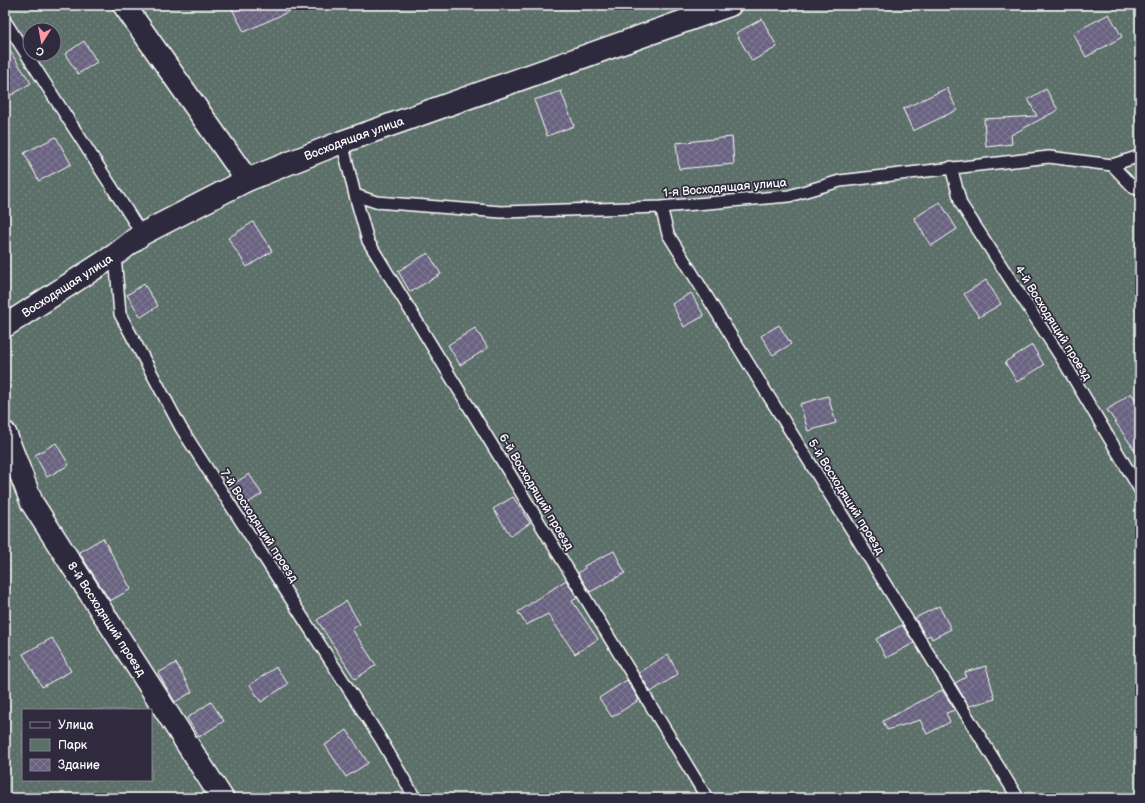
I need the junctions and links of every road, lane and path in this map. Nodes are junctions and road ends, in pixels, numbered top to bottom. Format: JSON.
{"nodes":[{"id":1,"x":124,"y":5,"type":"edge"},
{"id":2,"x":730,"y":5,"type":"edge"},
{"id":3,"x":5,"y":21,"type":"edge"},
{"id":4,"x":342,"y":142,"type":"junction"},
{"id":5,"x":1140,"y":156,"type":"edge"},
{"id":6,"x":1112,"y":165,"type":"junction"},
{"id":7,"x":951,"y":168,"type":"junction"},
{"id":8,"x":247,"y":180,"type":"junction"},
{"id":9,"x":1140,"y":189,"type":"edge"},
{"id":10,"x":355,"y":195,"type":"junction"},
{"id":11,"x":660,"y":207,"type":"junction"},
{"id":12,"x":142,"y":234,"type":"junction"},
{"id":13,"x":115,"y":255,"type":"junction"},
{"id":14,"x":5,"y":326,"type":"edge"},
{"id":15,"x":5,"y":433,"type":"edge"},
{"id":16,"x":1140,"y":490,"type":"edge"},
{"id":17,"x":222,"y":798,"type":"edge"},
{"id":18,"x":415,"y":798,"type":"edge"},
{"id":19,"x":707,"y":798,"type":"edge"},
{"id":20,"x":1018,"y":798,"type":"edge"}],
"edges":[{"from":1,"to":8,"type":"street"},
{"from":2,"to":4,"type":"street","name":"Восходящая улица"},
{"from":3,"to":12,"type":"lane"},
{"from":4,"to":8,"type":"street","name":"Восходящая улица"},
{"from":4,"to":10,"type":"lane"},
{"from":5,"to":6,"type":"lane"},
{"from":6,"to":7,"type":"lane","name":"1-я Восходящая улица"},
{"from":6,"to":9,"type":"lane"},
{"from":7,"to":11,"type":"lane","name":"1-я Восходящая улица"},
{"from":7,"to":16,"type":"lane","name":"4-й Восходящий проезд"},
{"from":8,"to":12,"type":"street","name":"Восходящая улица"},
{"from":10,"to":11,"type":"lane","name":"1-я Восходящая улица"},
{"from":10,"to":19,"type":"lane","name":"6-й Восходящий проезд"},
{"from":11,"to":20,"type":"lane","name":"5-й Восходящий проезд"},
{"from":12,"to":13,"type":"street","name":"Восходящая улица"},
{"from":13,"to":14,"type":"street","name":"Восходящая улица"},
{"from":13,"to":18,"type":"lane","name":"7-й Восходящий проезд"},
{"from":15,"to":17,"type":"street","name":"8-й Восходящий проезд"}]}
